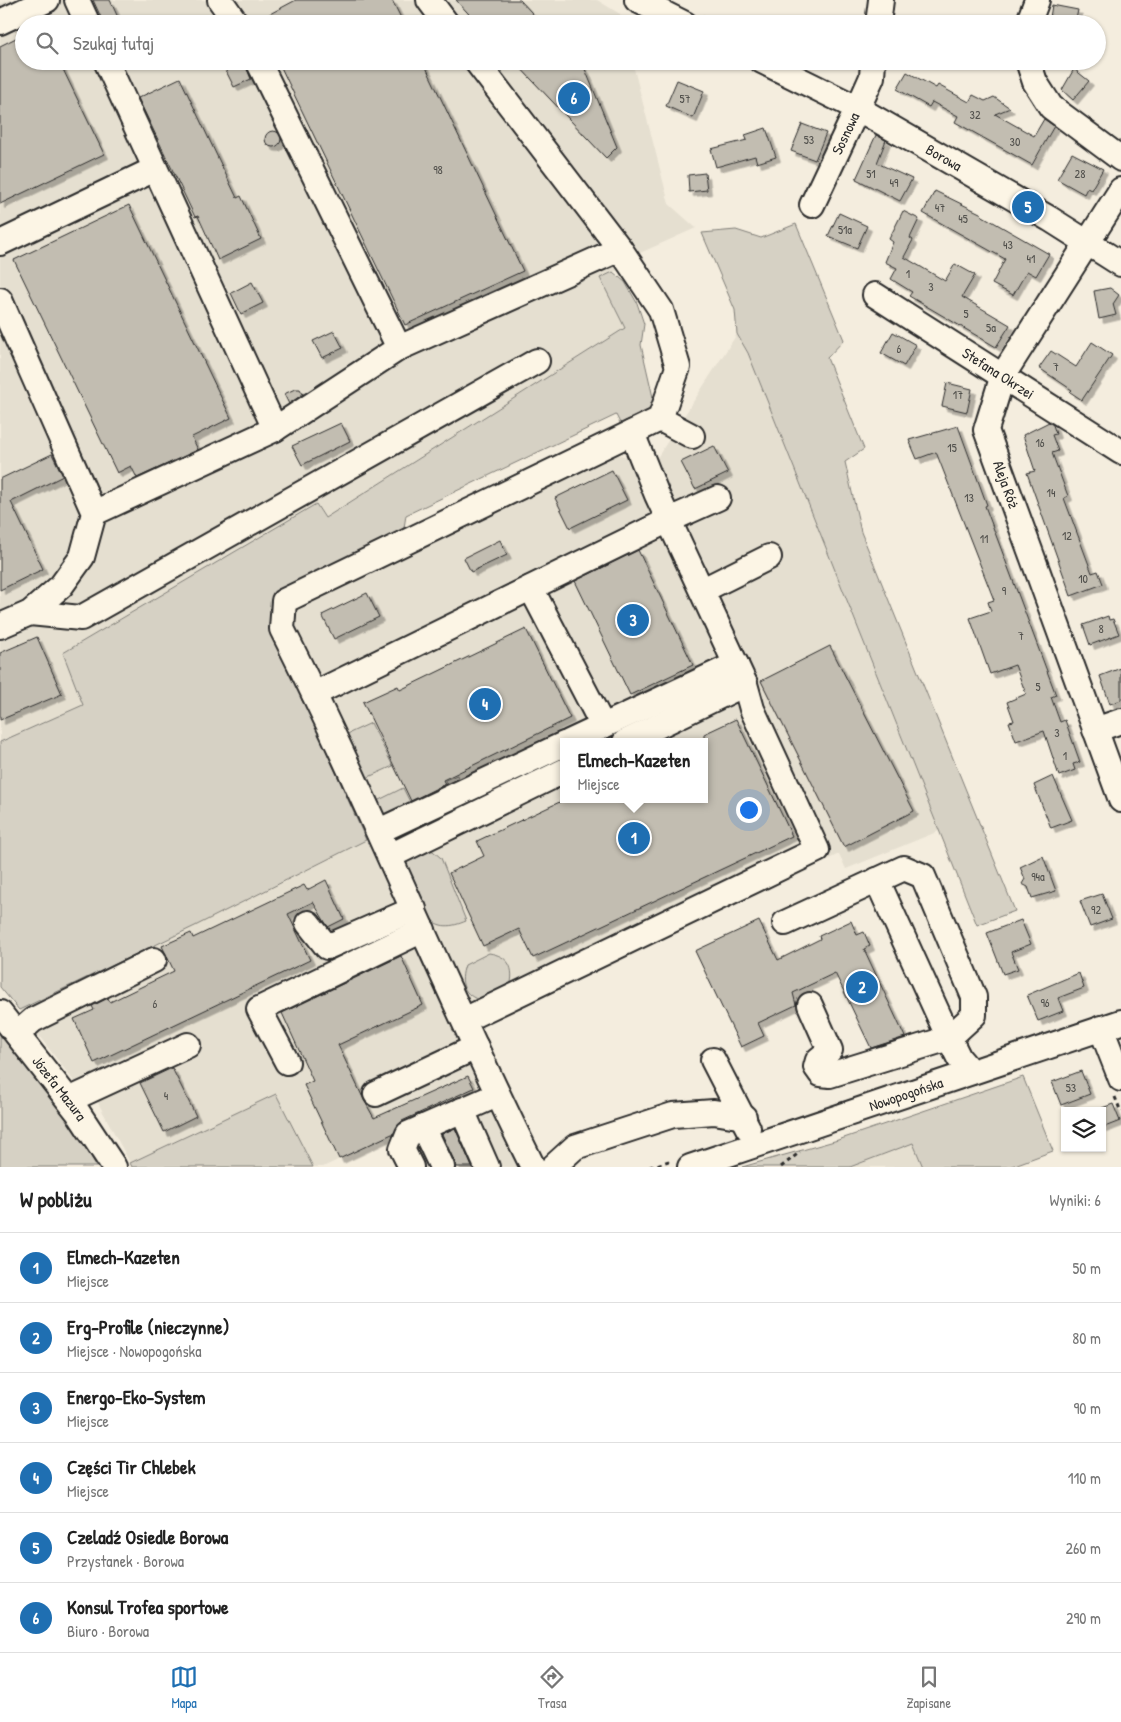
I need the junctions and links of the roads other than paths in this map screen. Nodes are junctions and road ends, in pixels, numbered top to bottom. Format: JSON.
{"nodes":[{"id":1,"x":47,"y":0,"type":"edge"},
{"id":2,"x":77,"y":0,"type":"edge"},
{"id":3,"x":220,"y":0,"type":"edge"},
{"id":4,"x":429,"y":0,"type":"edge"},
{"id":5,"x":637,"y":0,"type":"edge"},
{"id":6,"x":881,"y":0,"type":"edge"},
{"id":7,"x":1037,"y":0,"type":"edge"},
{"id":8,"x":84,"y":15,"type":"edge"},
{"id":9,"x":231,"y":15,"type":"edge"},
{"id":10,"x":440,"y":15,"type":"edge"},
{"id":11,"x":667,"y":15,"type":"edge"},
{"id":12,"x":879,"y":15,"type":"edge"},
{"id":13,"x":1031,"y":15,"type":"edge"},
{"id":14,"x":0,"y":22,"type":"edge"},
{"id":15,"x":110,"y":70,"type":"edge"},
{"id":16,"x":262,"y":70,"type":"edge"},
{"id":17,"x":483,"y":70,"type":"edge"},
{"id":18,"x":780,"y":70,"type":"edge"},
{"id":19,"x":872,"y":70,"type":"edge"},
{"id":20,"x":1031,"y":70,"type":"edge"},
{"id":21,"x":857,"y":108,"type":"junction"},
{"id":22,"x":1121,"y":159,"type":"edge"},
{"id":23,"x":155,"y":169,"type":"junction"},
{"id":24,"x":1121,"y":190,"type":"edge"},
{"id":25,"x":812,"y":205,"type":"dead end"},
{"id":26,"x":1087,"y":241,"type":"junction"},
{"id":27,"x":0,"y":243,"type":"edge"},
{"id":28,"x":620,"y":250,"type":"junction"},
{"id":29,"x":1121,"y":264,"type":"edge"},
{"id":30,"x":875,"y":295,"type":"dead end"},
{"id":31,"x":0,"y":300,"type":"edge"},
{"id":32,"x":399,"y":348,"type":"junction"},
{"id":33,"x":537,"y":361,"type":"dead end"},
{"id":34,"x":1003,"y":376,"type":"junction"},
{"id":35,"x":660,"y":419,"type":"junction"},
{"id":36,"x":275,"y":429,"type":"junction"},
{"id":37,"x":632,"y":433,"type":"junction"},
{"id":38,"x":692,"y":436,"type":"dead end"},
{"id":39,"x":1121,"y":452,"type":"edge"},
{"id":40,"x":718,"y":498,"type":"dead end"},
{"id":41,"x":94,"y":513,"type":"junction"},
{"id":42,"x":669,"y":520,"type":"junction"},
{"id":43,"x":769,"y":557,"type":"dead end"},
{"id":44,"x":531,"y":588,"type":"junction"},
{"id":45,"x":703,"y":590,"type":"junction"},
{"id":46,"x":30,"y":613,"type":"junction"},
{"id":47,"x":0,"y":626,"type":"edge"},
{"id":48,"x":740,"y":674,"type":"junction"},
{"id":49,"x":314,"y":694,"type":"junction"},
{"id":50,"x":1121,"y":721,"type":"edge"},
{"id":51,"x":603,"y":726,"type":"junction"},
{"id":52,"x":1095,"y":730,"type":"junction"},
{"id":53,"x":578,"y":738,"type":"edge"},
{"id":54,"x":632,"y":738,"type":"edge"},
{"id":55,"x":560,"y":746,"type":"edge"},
{"id":56,"x":560,"y":774,"type":"edge"},
{"id":57,"x":1121,"y":800,"type":"edge"},
{"id":58,"x":379,"y":831,"type":"junction"},
{"id":59,"x":390,"y":856,"type":"junction"},
{"id":60,"x":877,"y":880,"type":"junction"},
{"id":61,"x":419,"y":920,"type":"junction"},
{"id":62,"x":308,"y":923,"type":"dead end"},
{"id":63,"x":785,"y":923,"type":"dead end"},
{"id":64,"x":154,"y":960,"type":"dead end"},
{"id":65,"x":810,"y":1005,"type":"dead end"},
{"id":66,"x":0,"y":1013,"type":"edge"},
{"id":67,"x":464,"y":1020,"type":"junction"},
{"id":68,"x":1111,"y":1025,"type":"edge"},
{"id":69,"x":17,"y":1034,"type":"junction"},
{"id":70,"x":948,"y":1038,"type":"junction"},
{"id":71,"x":188,"y":1045,"type":"dead end"},
{"id":72,"x":476,"y":1047,"type":"junction"},
{"id":73,"x":713,"y":1060,"type":"dead end"},
{"id":74,"x":287,"y":1062,"type":"dead end"},
{"id":75,"x":971,"y":1072,"type":"junction"},
{"id":76,"x":1121,"y":1080,"type":"edge"},
{"id":77,"x":376,"y":1094,"type":"dead end"},
{"id":78,"x":497,"y":1095,"type":"junction"},
{"id":79,"x":69,"y":1100,"type":"junction"},
{"id":80,"x":462,"y":1110,"type":"junction"},
{"id":81,"x":744,"y":1117,"type":"junction"},
{"id":82,"x":423,"y":1127,"type":"junction"},
{"id":83,"x":756,"y":1144,"type":"junction"},
{"id":84,"x":114,"y":1167,"type":"edge"},
{"id":85,"x":411,"y":1167,"type":"edge"},
{"id":86,"x":442,"y":1167,"type":"edge"},
{"id":87,"x":487,"y":1167,"type":"edge"},
{"id":88,"x":533,"y":1167,"type":"edge"},
{"id":89,"x":552,"y":1167,"type":"edge"},
{"id":90,"x":690,"y":1167,"type":"edge"}],
"edges":[{"from":1,"to":14,"type":"street"},
{"from":2,"to":8,"type":"street"},
{"from":3,"to":9,"type":"street"},
{"from":4,"to":10,"type":"street"},
{"from":5,"to":11,"type":"street"},
{"from":6,"to":12,"type":"street"},
{"from":7,"to":13,"type":"street"},
{"from":15,"to":23,"type":"street"},
{"from":16,"to":32,"type":"street"},
{"from":17,"to":28,"type":"street"},
{"from":18,"to":21,"type":"street","name":"Borowa"},
{"from":19,"to":21,"type":"street","name":"Sosnowa"},
{"from":20,"to":22,"type":"street"},
{"from":21,"to":25,"type":"street","name":"Sosnowa"},
{"from":21,"to":26,"type":"street","name":"Borowa"},
{"from":23,"to":27,"type":"street"},
{"from":23,"to":36,"type":"street"},
{"from":24,"to":26,"type":"street","name":"Aleja Róż"},
{"from":26,"to":29,"type":"street","name":"Borowa"},
{"from":26,"to":34,"type":"street","name":"Aleja Róż"},
{"from":28,"to":32,"type":"street"},
{"from":28,"to":35,"type":"street"},
{"from":30,"to":34,"type":"street","name":"Stefana Okrzei"},
{"from":31,"to":41,"type":"street"},
{"from":32,"to":36,"type":"street"},
{"from":33,"to":46,"type":"street"},
{"from":34,"to":39,"type":"street","name":"Stefana Okrzei"},
{"from":34,"to":52,"type":"street","name":"Aleja Róż"},
{"from":35,"to":37,"type":"street"},
{"from":35,"to":38,"type":"street"},
{"from":36,"to":41,"type":"street"},
{"from":37,"to":42,"type":"street"},
{"from":37,"to":49,"type":"street"},
{"from":40,"to":42,"type":"street"},
{"from":41,"to":46,"type":"street"},
{"from":42,"to":44,"type":"street"},
{"from":42,"to":45,"type":"street"},
{"from":43,"to":45,"type":"street"},
{"from":44,"to":49,"type":"street"},
{"from":44,"to":51,"type":"street"},
{"from":45,"to":48,"type":"street"},
{"from":46,"to":47,"type":"street"},
{"from":48,"to":51,"type":"street"},
{"from":48,"to":54,"type":"street"},
{"from":48,"to":67,"type":"street"},
{"from":49,"to":58,"type":"street"},
{"from":50,"to":52,"type":"street"},
{"from":51,"to":53,"type":"street"},
{"from":52,"to":57,"type":"street","name":"Aleja Róż"},
{"from":55,"to":58,"type":"street"},
{"from":56,"to":59,"type":"street"},
{"from":58,"to":59,"type":"street"},
{"from":59,"to":61,"type":"street"},
{"from":60,"to":63,"type":"street"},
{"from":60,"to":70,"type":"street"},
{"from":60,"to":70,"type":"street"},
{"from":61,"to":62,"type":"street"},
{"from":61,"to":67,"type":"street"},
{"from":61,"to":74,"type":"street"},
{"from":64,"to":69,"type":"street"},
{"from":65,"to":70,"type":"street"},
{"from":66,"to":69,"type":"street","name":"Józefa Mazura"},
{"from":67,"to":72,"type":"street"},
{"from":68,"to":75,"type":"street","name":"Nowopogońska"},
{"from":68,"to":76,"type":"street"},
{"from":69,"to":79,"type":"street","name":"Józefa Mazura"},
{"from":70,"to":75,"type":"street"},
{"from":71,"to":79,"type":"street"},
{"from":72,"to":77,"type":"street"},
{"from":72,"to":78,"type":"street"},
{"from":73,"to":81,"type":"street"},
{"from":75,"to":83,"type":"street","name":"Nowopogońska"},
{"from":78,"to":80,"type":"street"},
{"from":78,"to":88,"type":"street"},
{"from":79,"to":84,"type":"street","name":"Józefa Mazura"},
{"from":80,"to":82,"type":"street"},
{"from":80,"to":87,"type":"street"},
{"from":81,"to":83,"type":"street"},
{"from":81,"to":89,"type":"street"},
{"from":82,"to":85,"type":"street"},
{"from":82,"to":86,"type":"street"},
{"from":83,"to":90,"type":"street","name":"Nowopogońska"}]}
